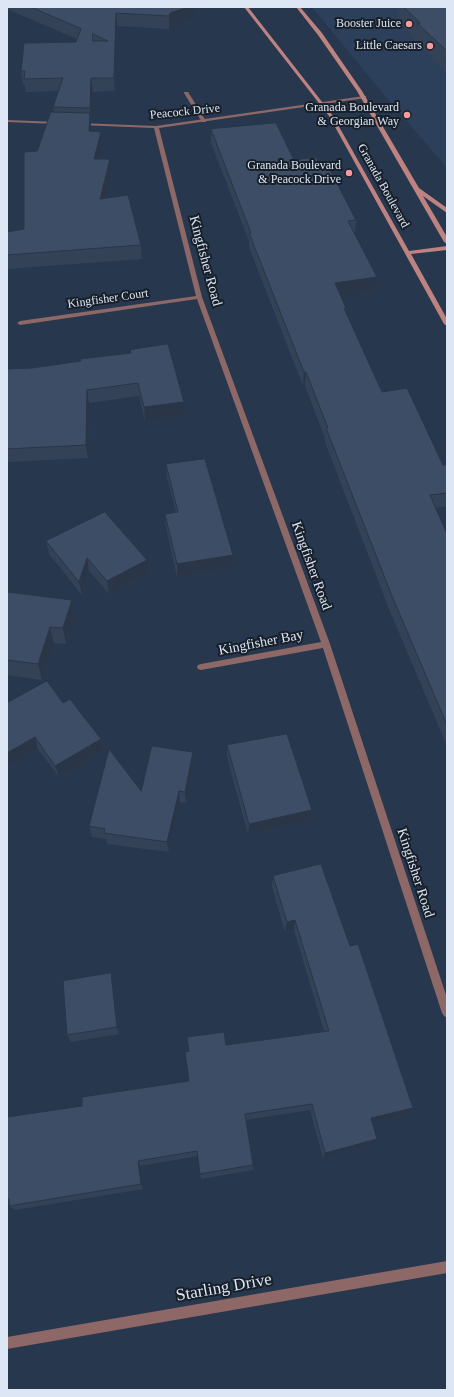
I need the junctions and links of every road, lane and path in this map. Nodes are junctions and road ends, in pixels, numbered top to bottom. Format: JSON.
{"nodes":[{"id":1,"x":246,"y":7,"type":"edge"},
{"id":2,"x":298,"y":7,"type":"edge"},
{"id":3,"x":186,"y":93,"type":"dead end"},
{"id":4,"x":364,"y":97,"type":"junction"},
{"id":5,"x":322,"y":103,"type":"junction"},
{"id":6,"x":7,"y":121,"type":"edge"},
{"id":7,"x":204,"y":121,"type":"junction"},
{"id":8,"x":65,"y":124,"type":"edge"},
{"id":9,"x":72,"y":124,"type":"edge"},
{"id":10,"x":156,"y":127,"type":"junction"},
{"id":11,"x":416,"y":189,"type":"junction"},
{"id":12,"x":447,"y":211,"type":"edge"},
{"id":13,"x":447,"y":242,"type":"edge"},
{"id":14,"x":447,"y":248,"type":"edge"},
{"id":15,"x":408,"y":253,"type":"junction"},
{"id":16,"x":199,"y":297,"type":"junction"},
{"id":17,"x":20,"y":323,"type":"dead end"},
{"id":18,"x":447,"y":324,"type":"edge"},
{"id":19,"x":326,"y":644,"type":"junction"},
{"id":20,"x":201,"y":668,"type":"dead end"},
{"id":21,"x":447,"y":1013,"type":"edge"},
{"id":22,"x":447,"y":1267,"type":"edge"},
{"id":23,"x":7,"y":1343,"type":"edge"}],
"edges":[{"from":1,"to":5,"type":"main road","name":"Granada Boulevard"},
{"from":2,"to":4,"type":"main road","name":"Granada Boulevard"},
{"from":3,"to":7,"type":"street"},
{"from":4,"to":5,"type":"street","name":"Peacock Drive"},
{"from":4,"to":11,"type":"main road","name":"Granada Boulevard"},
{"from":5,"to":7,"type":"street","name":"Peacock Drive"},
{"from":5,"to":15,"type":"main road","name":"Granada Boulevard"},
{"from":6,"to":8,"type":"street"},
{"from":7,"to":10,"type":"street","name":"Peacock Drive"},
{"from":9,"to":10,"type":"street","name":"Peacock Drive"},
{"from":10,"to":16,"type":"street","name":"Kingfisher Road"},
{"from":11,"to":12,"type":"main road"},
{"from":11,"to":13,"type":"main road","name":"Granada Boulevard"},
{"from":14,"to":15,"type":"main road"},
{"from":15,"to":18,"type":"main road","name":"Granada Boulevard"},
{"from":16,"to":17,"type":"street","name":"Kingfisher Court"},
{"from":16,"to":19,"type":"street","name":"Kingfisher Road"},
{"from":19,"to":20,"type":"street","name":"Kingfisher Bay"},
{"from":19,"to":21,"type":"street","name":"Kingfisher Road"},
{"from":22,"to":23,"type":"street","name":"Starling Drive"}]}
